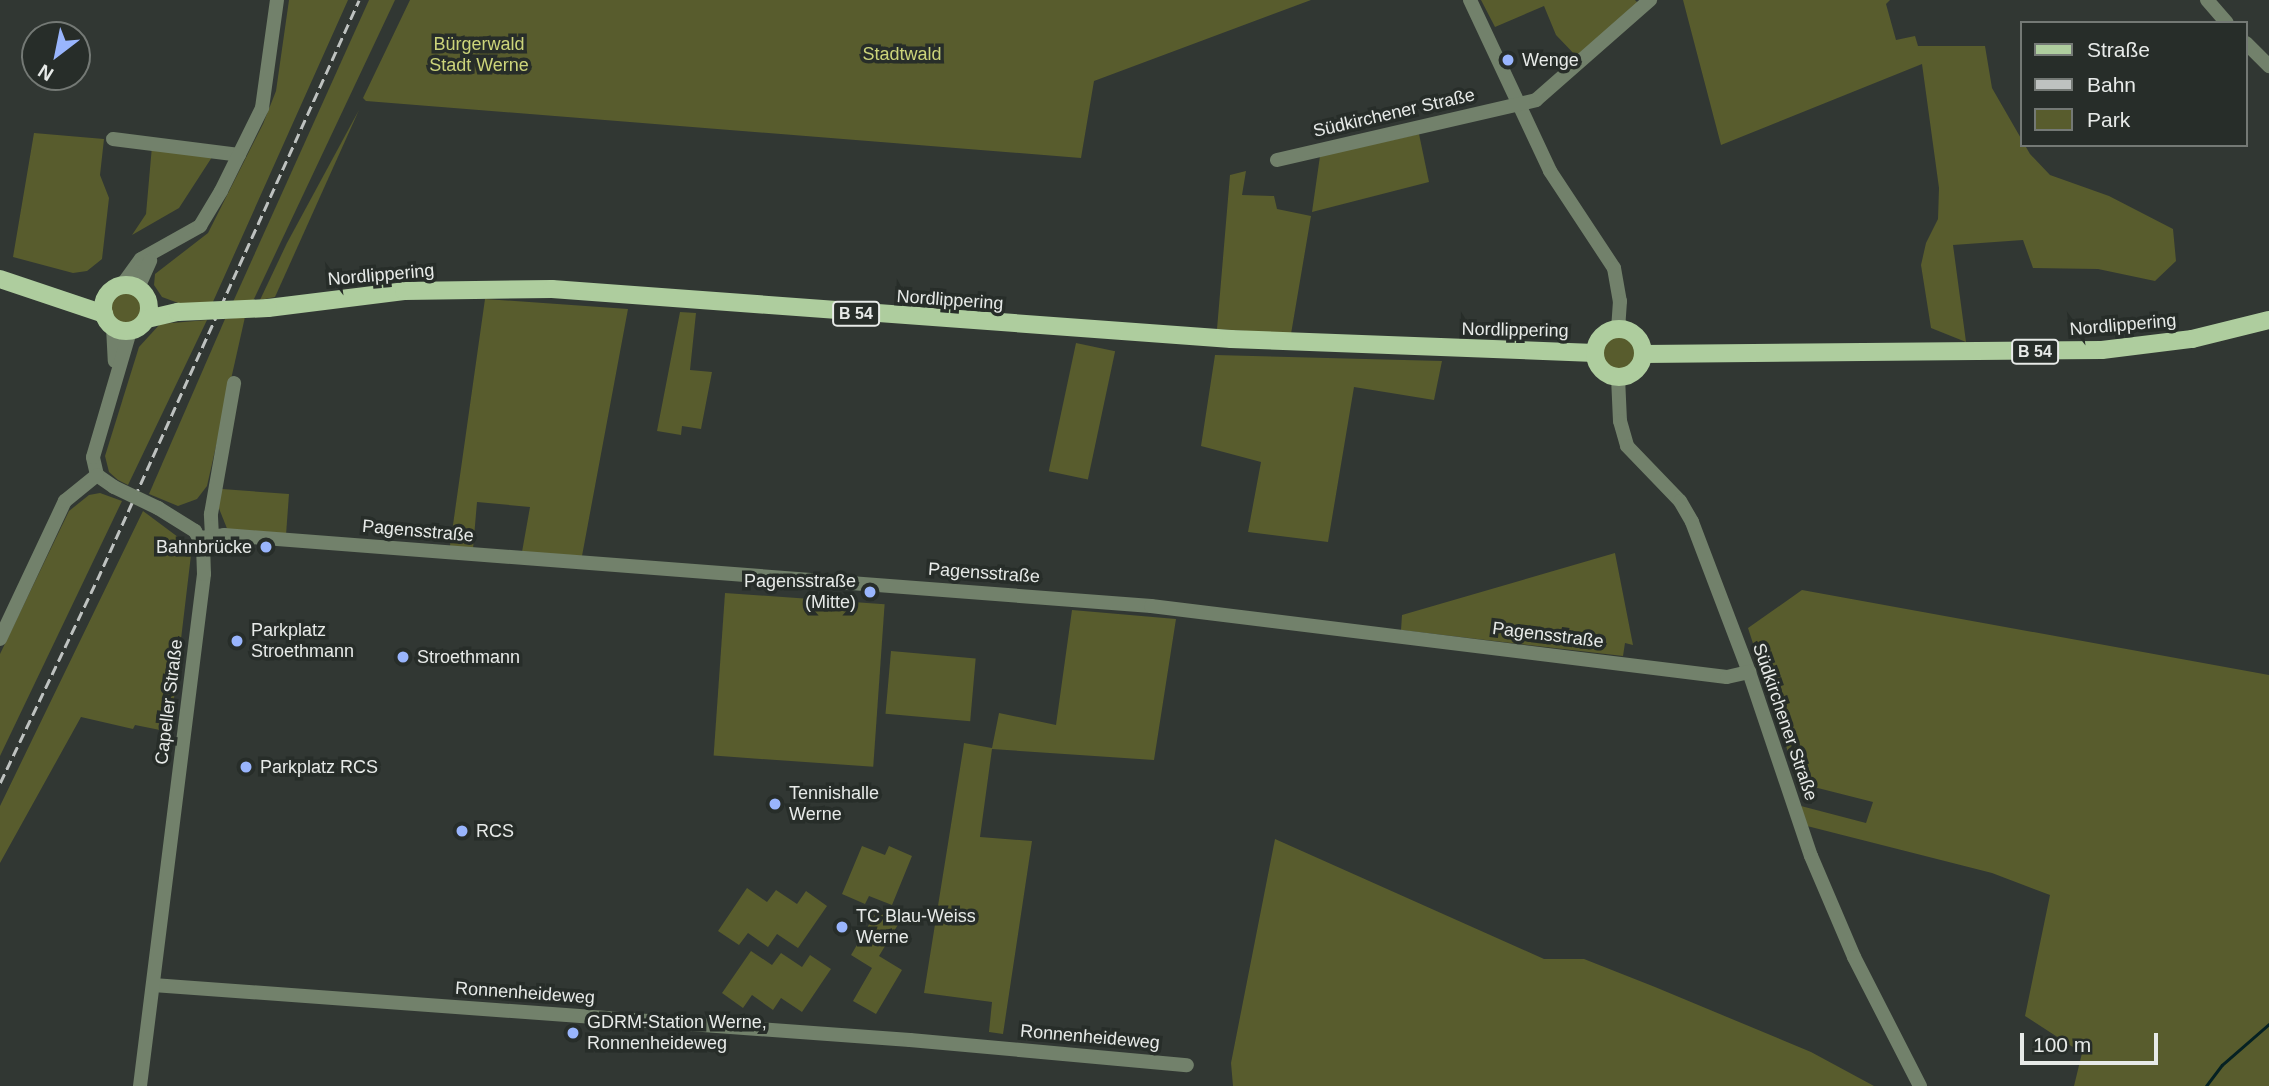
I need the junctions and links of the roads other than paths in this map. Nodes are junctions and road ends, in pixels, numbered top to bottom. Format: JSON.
{"nodes":[{"id":1,"x":277,"y":0,"type":"edge"},
{"id":2,"x":1470,"y":0,"type":"edge"},
{"id":3,"x":1650,"y":0,"type":"edge"},
{"id":4,"x":2207,"y":0,"type":"edge"},
{"id":5,"x":2225,"y":21,"type":"edge"},
{"id":6,"x":2248,"y":45,"type":"edge"},
{"id":7,"x":2269,"y":66,"type":"edge"},
{"id":8,"x":1520,"y":106,"type":"junction"},
{"id":9,"x":113,"y":139,"type":"dead end"},
{"id":10,"x":239,"y":155,"type":"junction"},
{"id":11,"x":1277,"y":160,"type":"dead end"},
{"id":12,"x":0,"y":279,"type":"edge"},
{"id":13,"x":139,"y":298,"type":"junction"},
{"id":14,"x":113,"y":317,"type":"junction"},
{"id":15,"x":2269,"y":320,"type":"edge"},
{"id":16,"x":1618,"y":329,"type":"junction"},
{"id":17,"x":1595,"y":353,"type":"junction"},
{"id":18,"x":1643,"y":355,"type":"junction"},
{"id":19,"x":1618,"y":377,"type":"junction"},
{"id":20,"x":234,"y":383,"type":"dead end"},
{"id":21,"x":97,"y":475,"type":"junction"},
{"id":22,"x":206,"y":537,"type":"junction"},
{"id":23,"x":0,"y":639,"type":"edge"},
{"id":24,"x":1749,"y":672,"type":"junction"},
{"id":25,"x":153,"y":985,"type":"junction"},
{"id":26,"x":1187,"y":1065,"type":"dead end"},
{"id":27,"x":140,"y":1086,"type":"edge"},
{"id":28,"x":1920,"y":1086,"type":"edge"}],
"edges":[{"from":1,"to":10,"type":"street"},
{"from":2,"to":8,"type":"street"},
{"from":3,"to":8,"type":"street","name":"Südkirchener Straße"},
{"from":4,"to":5,"type":"street"},
{"from":6,"to":7,"type":"street"},
{"from":8,"to":11,"type":"street","name":"Südkirchener Straße"},
{"from":8,"to":16,"type":"street"},
{"from":9,"to":10,"type":"street"},
{"from":10,"to":13,"type":"street"},
{"from":12,"to":14,"type":"main road"},
{"from":13,"to":14,"type":"main road"},
{"from":13,"to":14,"type":"main road"},
{"from":13,"to":17,"type":"main road","name":"Nordlippering","number":"B 54","bridge":true},
{"from":14,"to":21,"type":"street"},
{"from":15,"to":18,"type":"main road","name":"Nordlippering","number":"B 54"},
{"from":16,"to":17,"type":"main road"},
{"from":16,"to":18,"type":"main road"},
{"from":17,"to":19,"type":"main road"},
{"from":18,"to":19,"type":"main road"},
{"from":19,"to":24,"type":"street","name":"Südkirchener Straße"},
{"from":20,"to":22,"type":"street"},
{"from":21,"to":22,"type":"street","bridge":true},
{"from":21,"to":23,"type":"street"},
{"from":22,"to":24,"type":"street","name":"Pagensstraße"},
{"from":22,"to":25,"type":"street","name":"Capeller Straße"},
{"from":24,"to":28,"type":"street","name":"Südkirchener Straße"},
{"from":25,"to":26,"type":"street","name":"Ronnenheideweg"},
{"from":25,"to":27,"type":"street","name":"Capeller Straße"}]}
